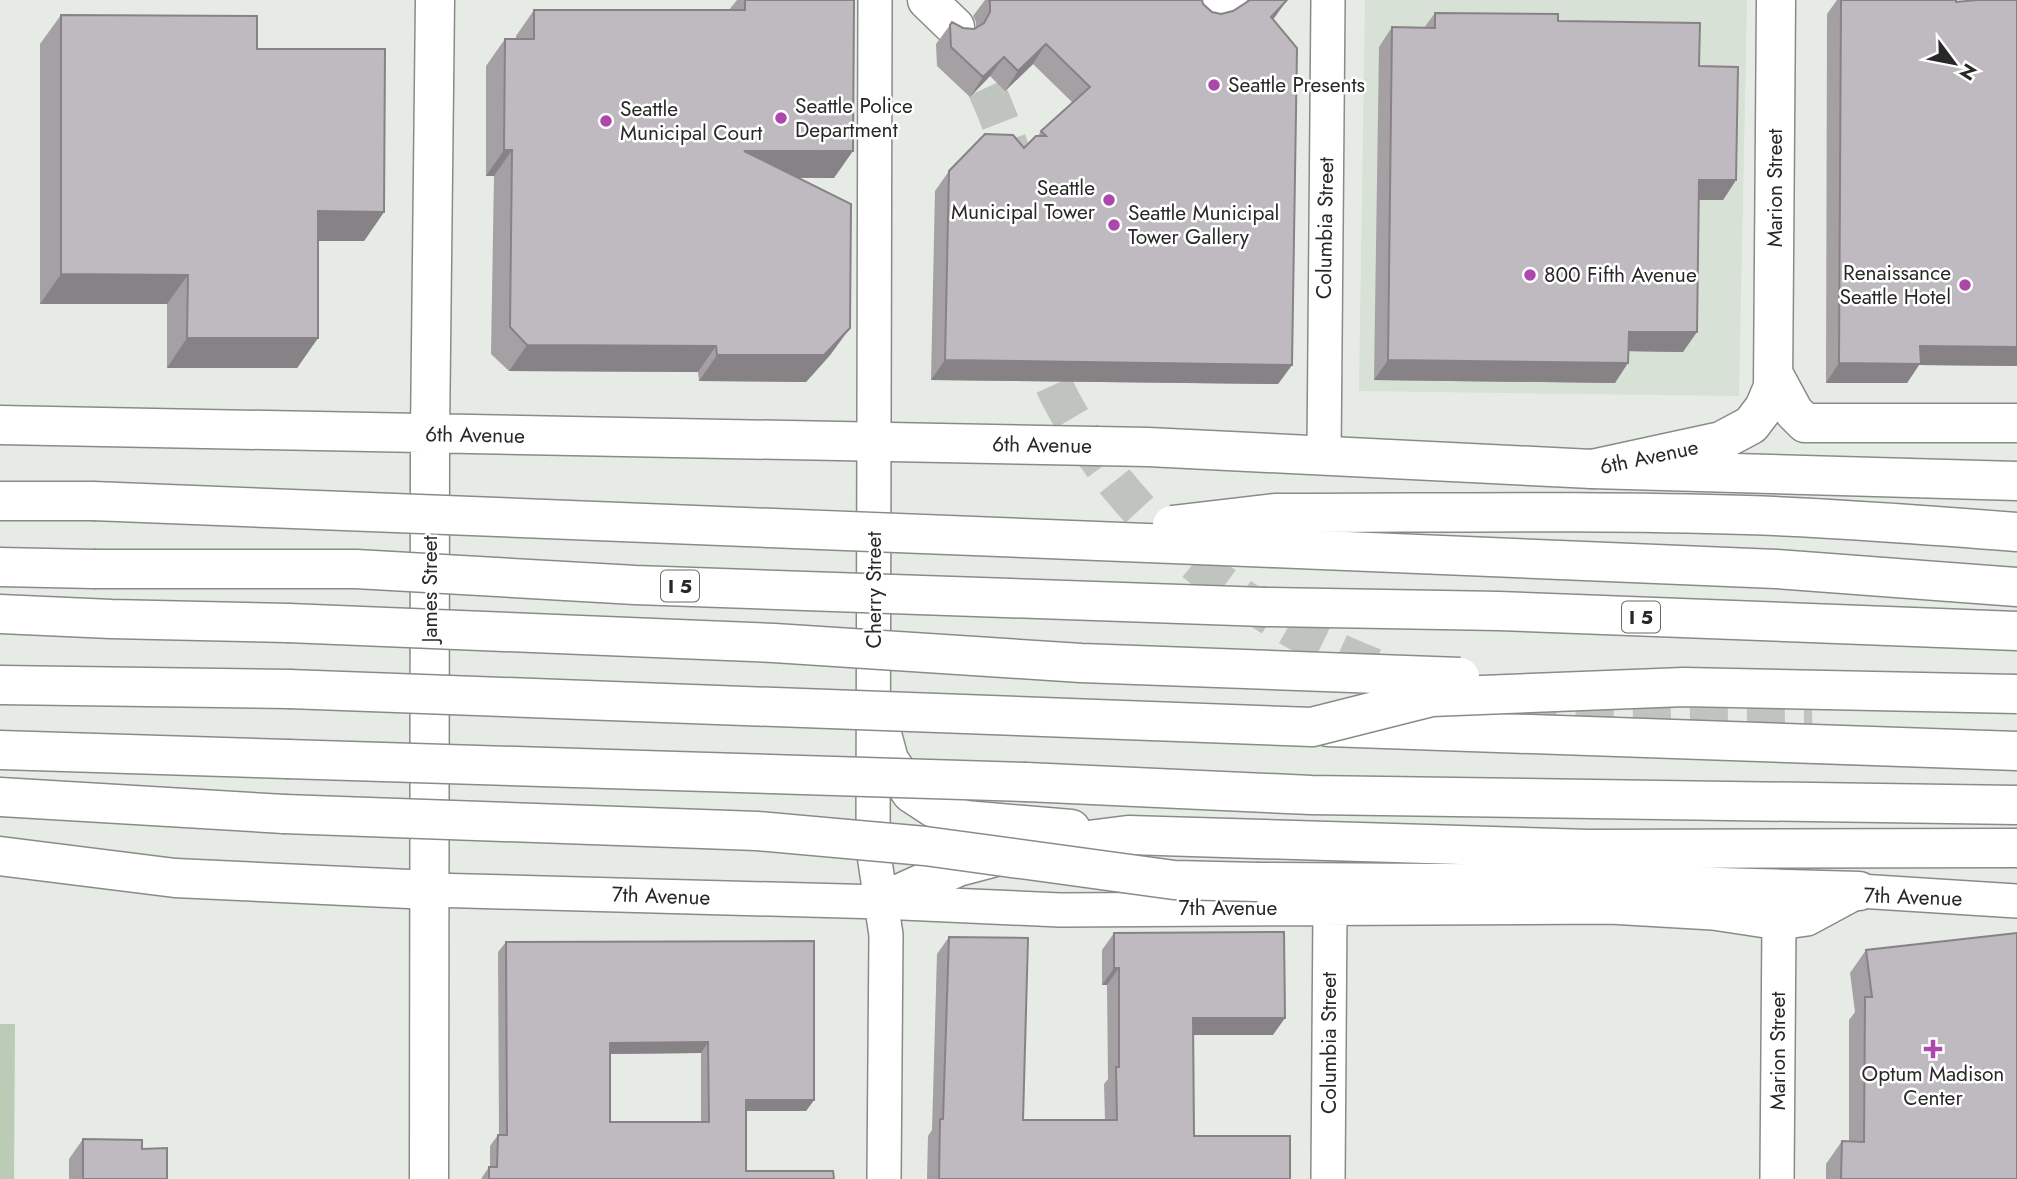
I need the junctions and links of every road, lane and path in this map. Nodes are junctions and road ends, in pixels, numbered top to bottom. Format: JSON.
{"nodes":[{"id":1,"x":435,"y":0,"type":"edge"},
{"id":2,"x":875,"y":0,"type":"edge"},
{"id":3,"x":927,"y":0,"type":"edge"},
{"id":4,"x":1328,"y":0,"type":"edge"},
{"id":5,"x":1776,"y":0,"type":"edge"},
{"id":6,"x":955,"y":27,"type":"tunnel mouth"},
{"id":7,"x":1774,"y":375,"type":"junction"},
{"id":8,"x":2017,"y":423,"type":"edge"},
{"id":9,"x":0,"y":425,"type":"edge"},
{"id":10,"x":430,"y":434,"type":"junction"},
{"id":11,"x":874,"y":442,"type":"junction"},
{"id":12,"x":1324,"y":456,"type":"junction"},
{"id":13,"x":1592,"y":469,"type":"junction"},
{"id":14,"x":2017,"y":481,"type":"edge"},
{"id":15,"x":0,"y":501,"type":"edge"},
{"id":16,"x":1274,"y":531,"type":"junction"},
{"id":17,"x":2017,"y":532,"type":"edge"},
{"id":18,"x":0,"y":567,"type":"edge"},
{"id":19,"x":2017,"y":587,"type":"edge"},
{"id":20,"x":0,"y":614,"type":"edge"},
{"id":21,"x":111,"y":619,"type":"junction"},
{"id":22,"x":0,"y":629,"type":"edge"},
{"id":23,"x":2017,"y":631,"type":"edge"},
{"id":24,"x":1535,"y":680,"type":"tunnel mouth"},
{"id":25,"x":0,"y":685,"type":"edge"},
{"id":26,"x":2017,"y":694,"type":"edge"},
{"id":27,"x":875,"y":708,"type":"junction"},
{"id":28,"x":1312,"y":727,"type":"junction"},
{"id":29,"x":0,"y":750,"type":"edge"},
{"id":30,"x":2017,"y":751,"type":"edge"},
{"id":31,"x":0,"y":797,"type":"edge"},
{"id":32,"x":2017,"y":805,"type":"edge"},
{"id":33,"x":1128,"y":835,"type":"junction"},
{"id":34,"x":2017,"y":848,"type":"edge"},
{"id":35,"x":0,"y":856,"type":"edge"},
{"id":36,"x":430,"y":890,"type":"junction"},
{"id":37,"x":1859,"y":891,"type":"junction"},
{"id":38,"x":2017,"y":901,"type":"edge"},
{"id":39,"x":881,"y":902,"type":"junction"},
{"id":40,"x":1330,"y":908,"type":"junction"},
{"id":41,"x":1779,"y":923,"type":"junction"},
{"id":42,"x":429,"y":1179,"type":"edge"},
{"id":43,"x":884,"y":1179,"type":"edge"},
{"id":44,"x":1328,"y":1179,"type":"edge"},
{"id":45,"x":1777,"y":1179,"type":"edge"}],
"edges":[{"from":1,"to":10,"type":"main road","name":"James Street"},
{"from":2,"to":11,"type":"street","name":"Cherry Street"},
{"from":3,"to":6,"type":"main road"},
{"from":4,"to":12,"type":"street","name":"Columbia Street"},
{"from":5,"to":7,"type":"main road","name":"Marion Street"},
{"from":7,"to":8,"type":"main road"},
{"from":7,"to":13,"type":"main road","name":"6th Avenue"},
{"from":9,"to":10,"type":"main road","name":"6th Avenue"},
{"from":10,"to":11,"type":"main road","name":"6th Avenue"},
{"from":10,"to":36,"type":"main road","name":"James Street"},
{"from":11,"to":12,"type":"main road","name":"6th Avenue"},
{"from":11,"to":27,"type":"street","name":"Cherry Street"},
{"from":12,"to":13,"type":"main road","name":"6th Avenue"},
{"from":13,"to":14,"type":"main road"},
{"from":15,"to":16,"type":"main road","bridge":true},
{"from":16,"to":17,"type":"main road"},
{"from":16,"to":19,"type":"main road"},
{"from":18,"to":23,"type":"main road","number":"I 5","bridge":true},
{"from":20,"to":21,"type":"main road"},
{"from":21,"to":22,"type":"main road"},
{"from":21,"to":24,"type":"main road","bridge":true},
{"from":25,"to":28,"type":"main road","bridge":true},
{"from":26,"to":28,"type":"main road","bridge":true},
{"from":27,"to":33,"type":"main road"},
{"from":27,"to":39,"type":"street","name":"Cherry Street"},
{"from":28,"to":30,"type":"main road","bridge":true},
{"from":29,"to":32,"type":"main road","bridge":true},
{"from":31,"to":37,"type":"main road","bridge":true},
{"from":33,"to":34,"type":"main road"},
{"from":33,"to":39,"type":"main road"},
{"from":35,"to":36,"type":"main road"},
{"from":36,"to":39,"type":"street","name":"7th Avenue"},
{"from":36,"to":42,"type":"main road","name":"James Street"},
{"from":37,"to":38,"type":"street","name":"7th Avenue"},
{"from":37,"to":41,"type":"street","name":"7th Avenue"},
{"from":39,"to":40,"type":"street","name":"7th Avenue"},
{"from":39,"to":43,"type":"street","name":"Cherry Street"},
{"from":40,"to":41,"type":"street","name":"7th Avenue"},
{"from":40,"to":44,"type":"street","name":"Columbia Street"},
{"from":41,"to":45,"type":"street","name":"Marion Street"}]}
